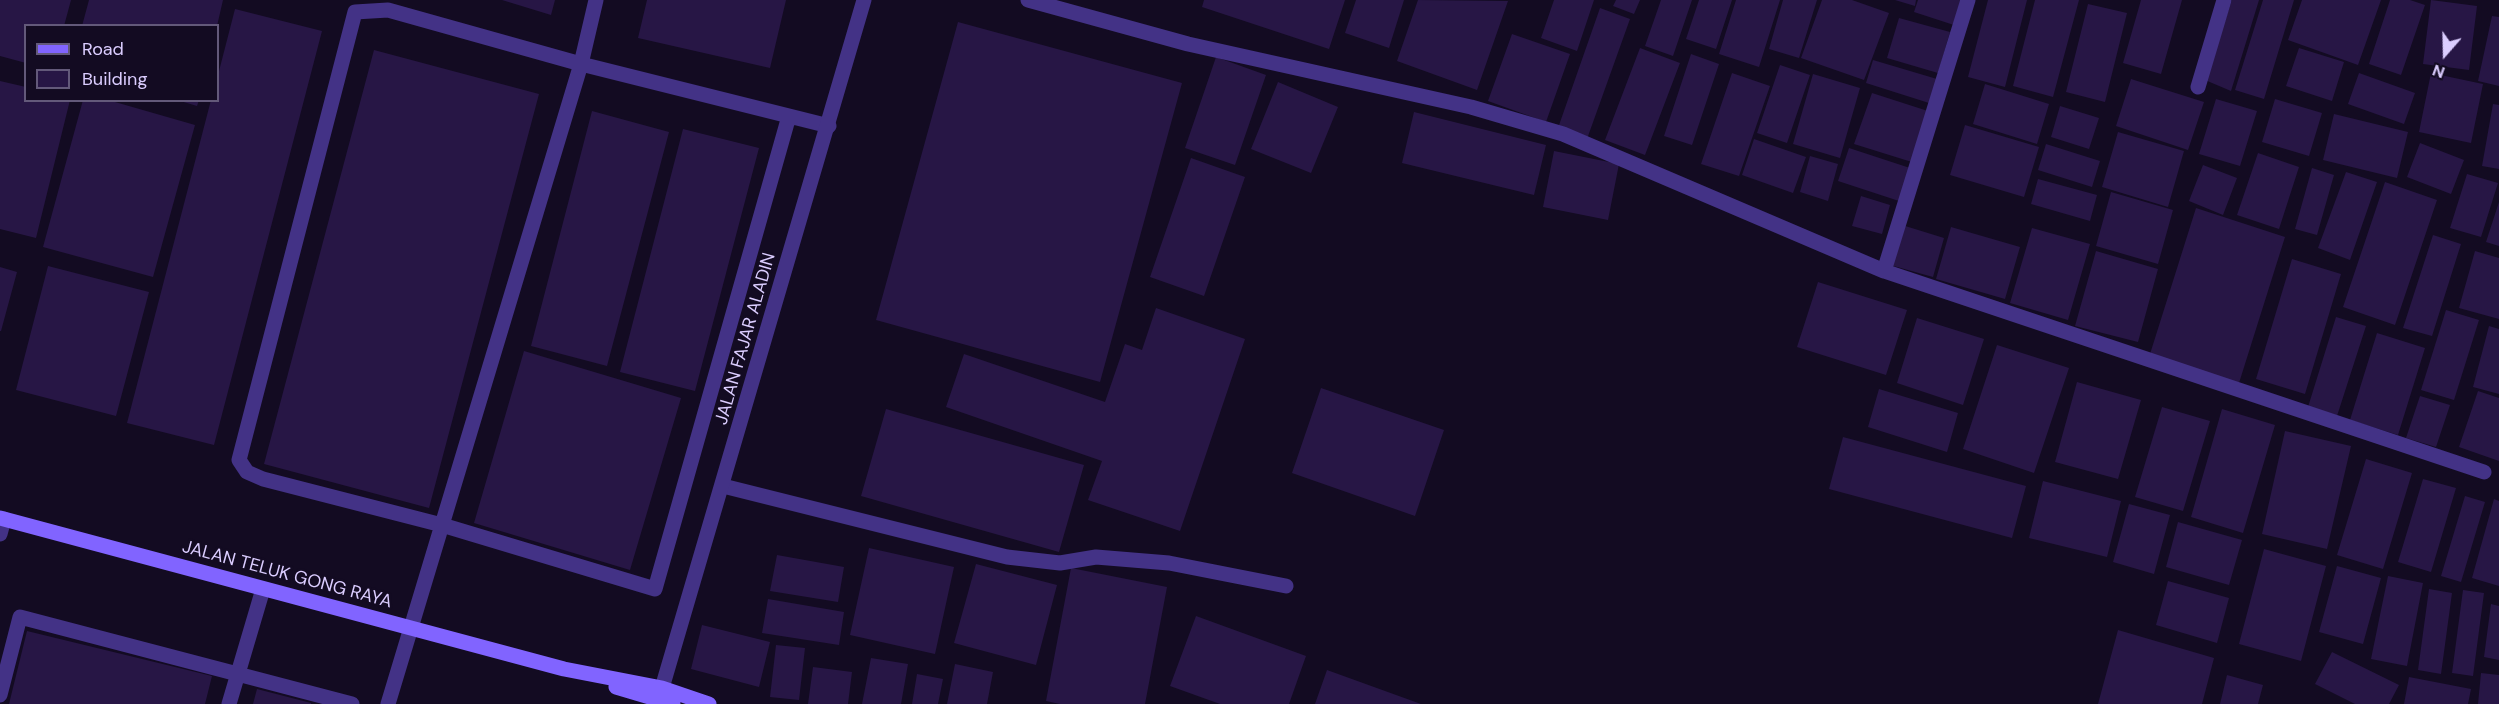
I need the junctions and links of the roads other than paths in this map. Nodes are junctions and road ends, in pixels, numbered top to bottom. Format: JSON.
{"nodes":[{"id":1,"x":596,"y":0,"type":"edge"},
{"id":2,"x":864,"y":0,"type":"edge"},
{"id":3,"x":1028,"y":0,"type":"edge"},
{"id":4,"x":1968,"y":0,"type":"edge"},
{"id":5,"x":2224,"y":0,"type":"edge"},
{"id":6,"x":386,"y":5,"type":"edge"},
{"id":7,"x":581,"y":64,"type":"junction"},
{"id":8,"x":2198,"y":87,"type":"dead end"},
{"id":9,"x":789,"y":116,"type":"junction"},
{"id":10,"x":829,"y":126,"type":"junction"},
{"id":11,"x":1884,"y":271,"type":"junction"},
{"id":12,"x":2484,"y":472,"type":"dead end"},
{"id":13,"x":723,"y":486,"type":"junction"},
{"id":14,"x":2,"y":518,"type":"edge"},
{"id":15,"x":442,"y":525,"type":"junction"},
{"id":16,"x":0,"y":534,"type":"edge"},
{"id":17,"x":1286,"y":586,"type":"dead end"},
{"id":18,"x":264,"y":589,"type":"junction"},
{"id":19,"x":411,"y":629,"type":"junction"},
{"id":20,"x":238,"y":674,"type":"junction"},
{"id":21,"x":0,"y":695,"type":"edge"},
{"id":22,"x":664,"y":699,"type":"edge"},
{"id":23,"x":229,"y":704,"type":"edge"},
{"id":24,"x":352,"y":704,"type":"edge"},
{"id":25,"x":388,"y":704,"type":"edge"},
{"id":26,"x":709,"y":704,"type":"edge"}],
"edges":[{"from":1,"to":7,"type":"street"},
{"from":2,"to":10,"type":"street","name":"JALAN FAJAR ALADIN"},
{"from":3,"to":11,"type":"street"},
{"from":4,"to":11,"type":"street"},
{"from":5,"to":8,"type":"street"},
{"from":6,"to":7,"type":"street"},
{"from":6,"to":15,"type":"street"},
{"from":7,"to":9,"type":"street"},
{"from":7,"to":15,"type":"street"},
{"from":9,"to":10,"type":"street"},
{"from":9,"to":15,"type":"street"},
{"from":10,"to":13,"type":"street","name":"JALAN FAJAR ALADIN"},
{"from":11,"to":12,"type":"street"},
{"from":13,"to":17,"type":"street"},
{"from":13,"to":22,"type":"street","name":"JALAN FAJAR ALADIN"},
{"from":14,"to":16,"type":"street"},
{"from":14,"to":18,"type":"main road","name":"JALAN TELUK GONG RAYA"},
{"from":15,"to":19,"type":"street"},
{"from":18,"to":19,"type":"main road","name":"JALAN TELUK GONG RAYA"},
{"from":18,"to":20,"type":"street"},
{"from":19,"to":22,"type":"main road","name":"JALAN TELUK GONG RAYA"},
{"from":19,"to":25,"type":"street"},
{"from":20,"to":21,"type":"street"},
{"from":20,"to":23,"type":"street"},
{"from":20,"to":24,"type":"street"},
{"from":22,"to":26,"type":"main road","name":"JALAN TELUK GONG RAYA"}]}
